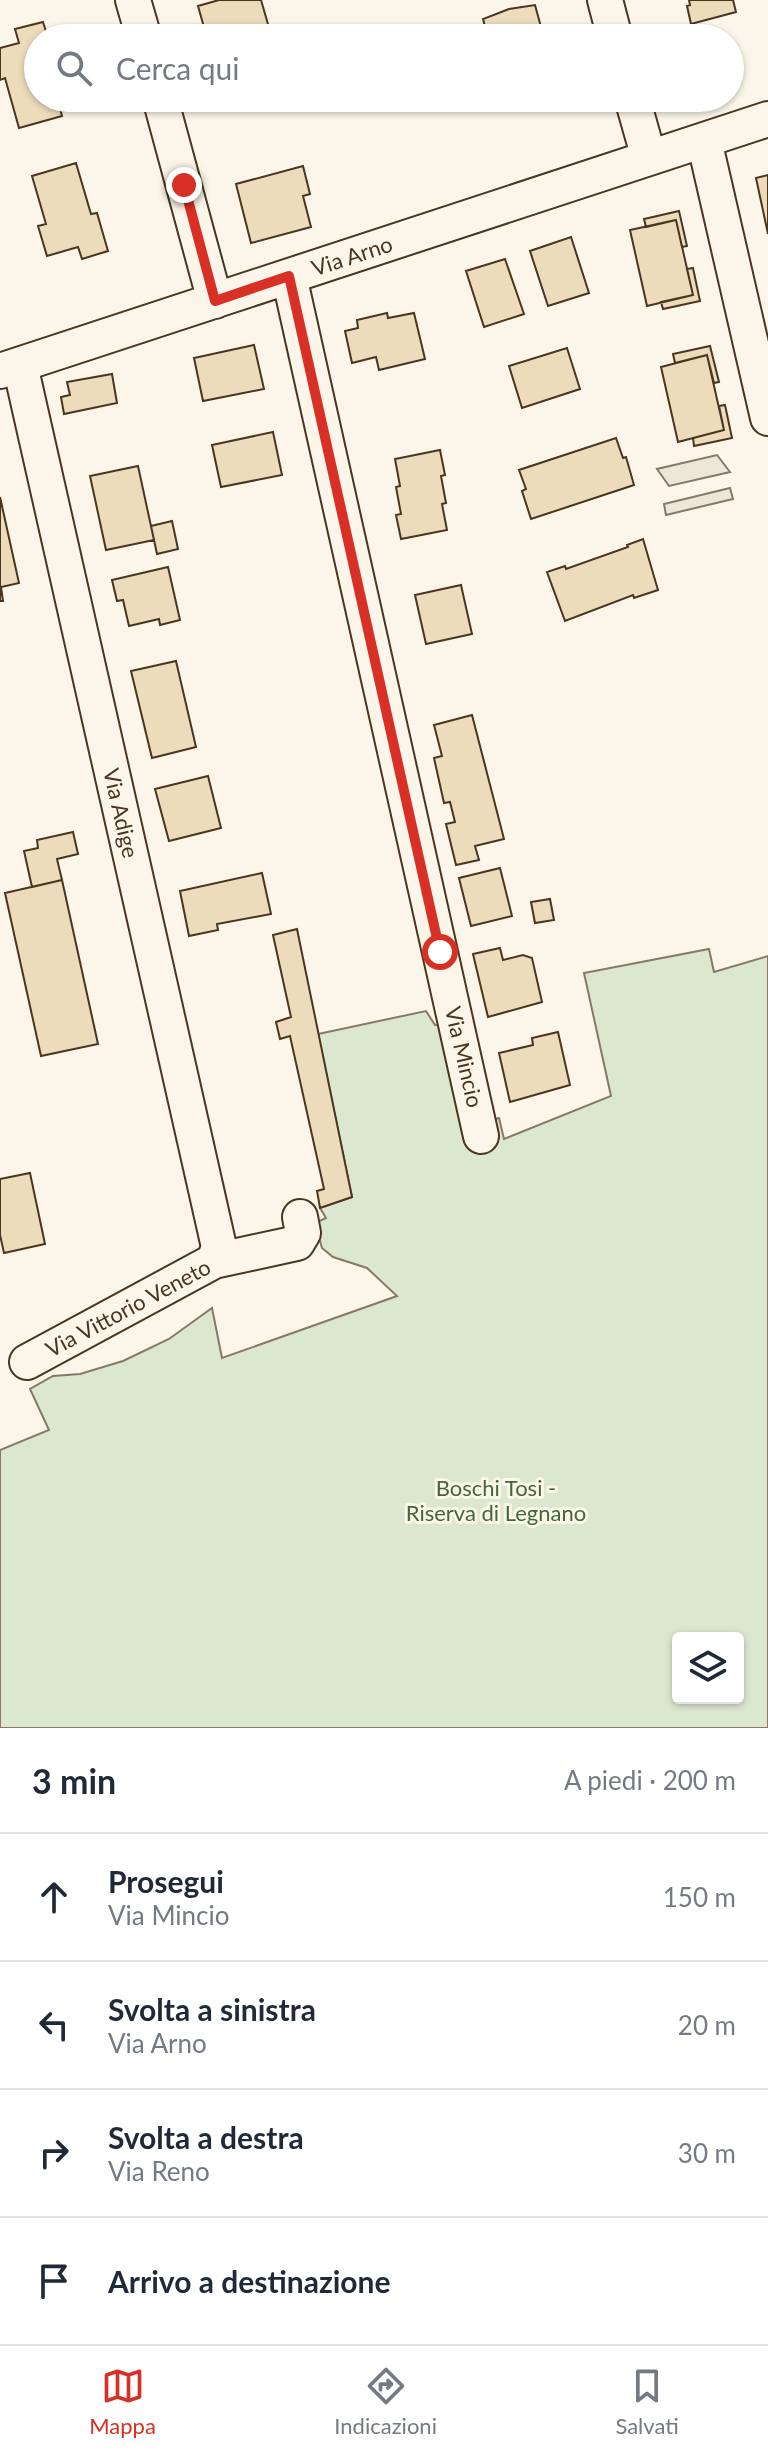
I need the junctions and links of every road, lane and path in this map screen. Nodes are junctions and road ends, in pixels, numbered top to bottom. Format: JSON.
{"nodes":[{"id":1,"x":133,"y":0,"type":"edge"},
{"id":2,"x":605,"y":0,"type":"edge"},
{"id":3,"x":140,"y":24,"type":"edge"},
{"id":4,"x":611,"y":24,"type":"edge"},
{"id":5,"x":164,"y":112,"type":"edge"},
{"id":6,"x":636,"y":112,"type":"edge"},
{"id":7,"x":768,"y":119,"type":"edge"},
{"id":8,"x":704,"y":140,"type":"junction"},
{"id":9,"x":649,"y":158,"type":"junction"},
{"id":10,"x":289,"y":276,"type":"junction"},
{"id":11,"x":215,"y":301,"type":"junction"},
{"id":12,"x":10,"y":368,"type":"edge"},
{"id":13,"x":768,"y":418,"type":"edge"},
{"id":14,"x":481,"y":1136,"type":"dead end"},
{"id":15,"x":300,"y":1217,"type":"dead end"},
{"id":16,"x":214,"y":1261,"type":"junction"},
{"id":17,"x":27,"y":1362,"type":"dead end"}],
"edges":[{"from":1,"to":3,"type":"street"},
{"from":2,"to":4,"type":"street"},
{"from":5,"to":11,"type":"street"},
{"from":6,"to":9,"type":"street"},
{"from":7,"to":8,"type":"street","name":"Via Arno"},
{"from":8,"to":9,"type":"street","name":"Via Arno"},
{"from":8,"to":13,"type":"street"},
{"from":9,"to":10,"type":"street","name":"Via Arno"},
{"from":10,"to":11,"type":"street","name":"Via Arno"},
{"from":10,"to":14,"type":"street","name":"Via Mincio"},
{"from":11,"to":12,"type":"street","name":"Via Arno"},
{"from":12,"to":16,"type":"street","name":"Via Adige"},
{"from":15,"to":16,"type":"street","name":"Via Vittorio Veneto"},
{"from":16,"to":17,"type":"street","name":"Via Vittorio Veneto"}]}
